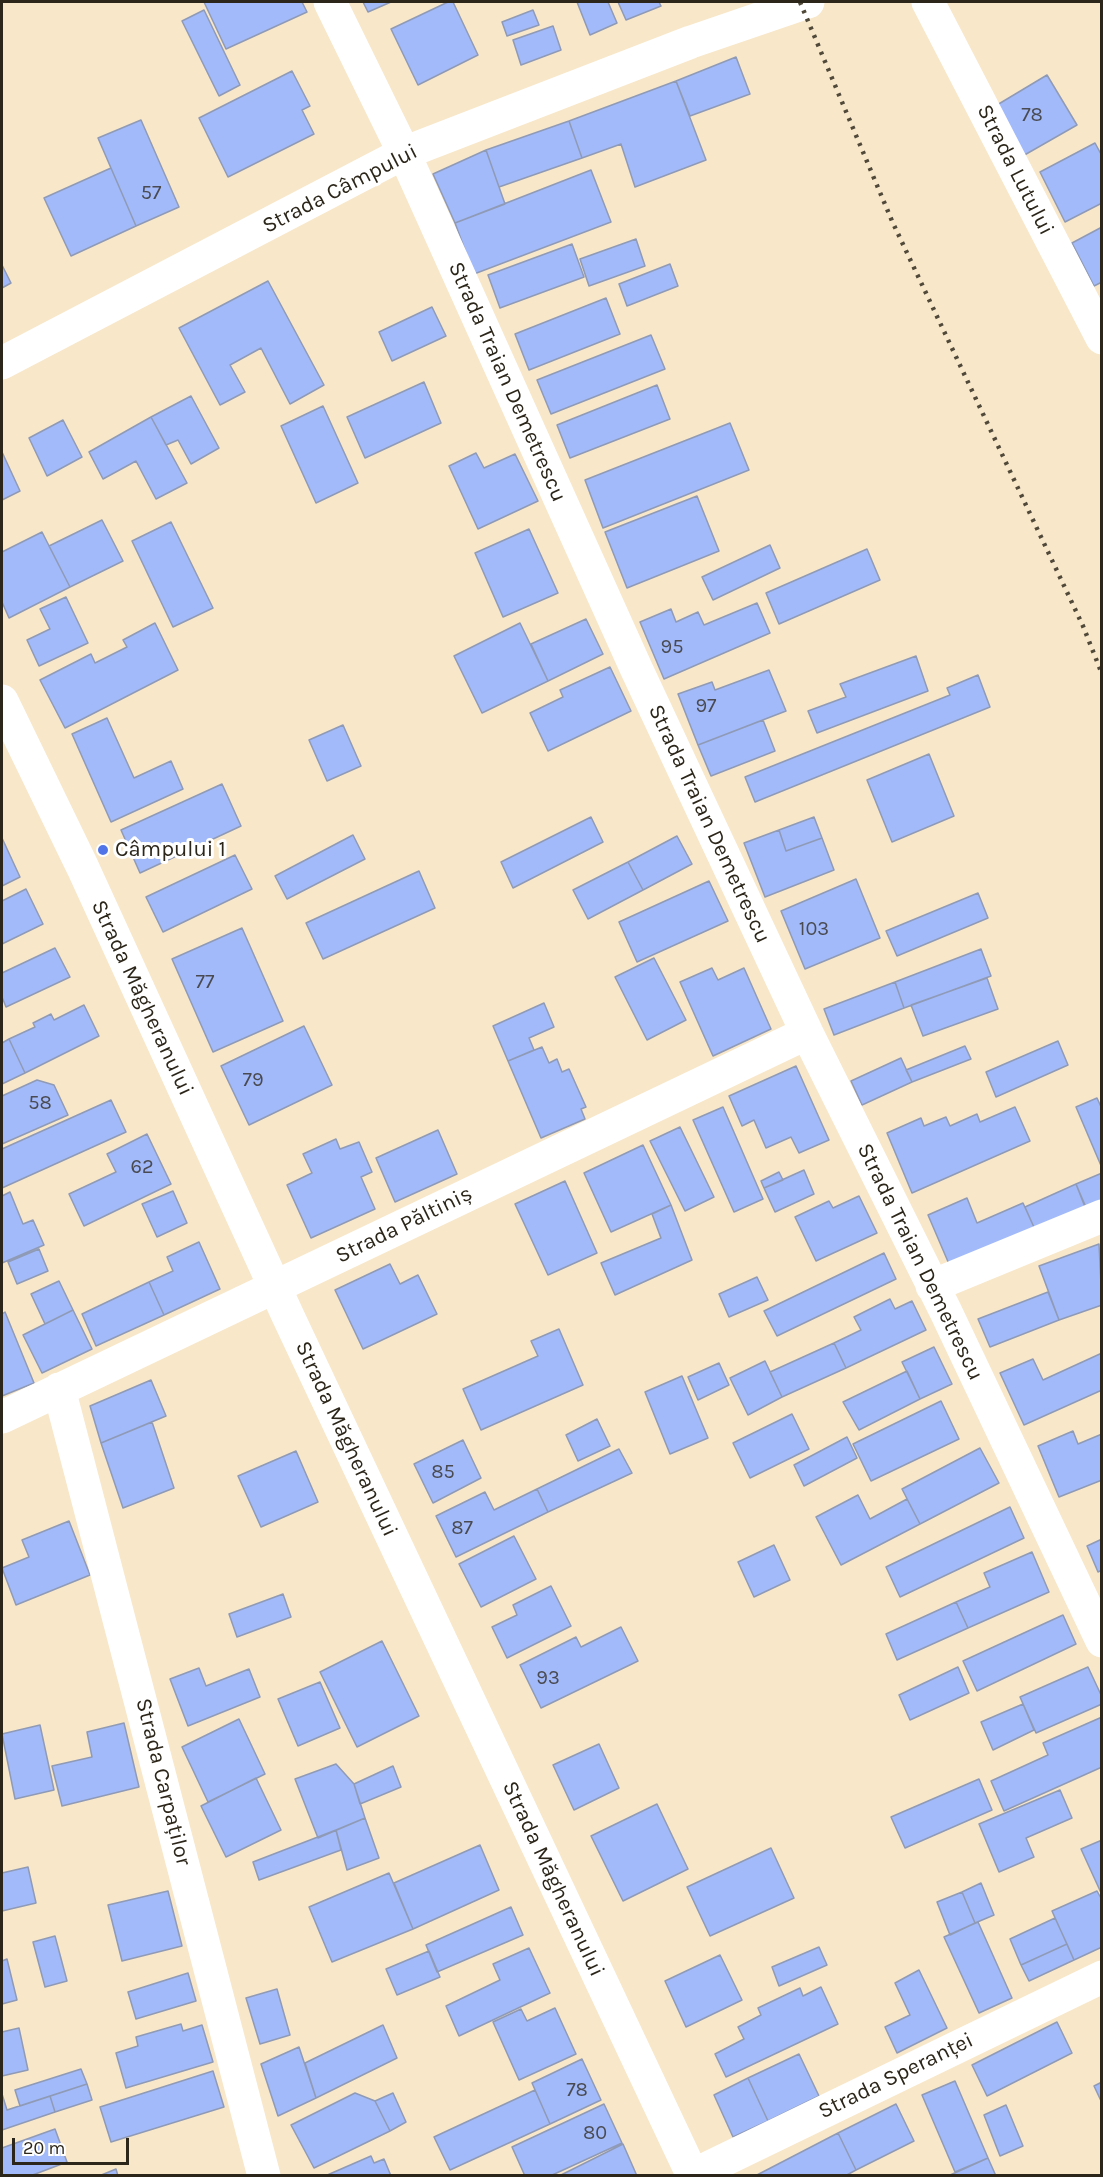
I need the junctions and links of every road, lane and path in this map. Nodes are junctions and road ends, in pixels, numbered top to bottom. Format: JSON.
{"nodes":[{"id":1,"x":330,"y":2,"type":"edge"},
{"id":2,"x":808,"y":2,"type":"edge"},
{"id":3,"x":928,"y":2,"type":"edge"},
{"id":4,"x":404,"y":153,"type":"junction"},
{"id":5,"x":1101,"y":338,"type":"edge"},
{"id":6,"x":2,"y":363,"type":"edge"},
{"id":7,"x":2,"y":701,"type":"edge"},
{"id":8,"x":807,"y":1033,"type":"junction"},
{"id":9,"x":1101,"y":1216,"type":"edge"},
{"id":10,"x":274,"y":1286,"type":"junction"},
{"id":11,"x":932,"y":1286,"type":"junction"},
{"id":12,"x":60,"y":1389,"type":"junction"},
{"id":13,"x":2,"y":1417,"type":"edge"},
{"id":14,"x":1101,"y":1641,"type":"edge"},
{"id":15,"x":1101,"y":1977,"type":"edge"},
{"id":16,"x":264,"y":2175,"type":"edge"},
{"id":17,"x":692,"y":2175,"type":"edge"}],
"edges":[{"from":1,"to":4,"type":"street","name":"Strada Traian Demetrescu"},
{"from":2,"to":4,"type":"street","name":"Strada Câmpului"},
{"from":3,"to":5,"type":"street","name":"Strada Lutului"},
{"from":4,"to":6,"type":"street","name":"Strada Câmpului"},
{"from":4,"to":8,"type":"street","name":"Strada Traian Demetrescu"},
{"from":7,"to":10,"type":"street","name":"Strada Măgheranului"},
{"from":8,"to":10,"type":"street","name":"Strada Păltiniș"},
{"from":8,"to":11,"type":"street","name":"Strada Traian Demetrescu"},
{"from":9,"to":11,"type":"street"},
{"from":10,"to":12,"type":"street","name":"Strada Păltiniș"},
{"from":10,"to":17,"type":"street","name":"Strada Măgheranului"},
{"from":11,"to":14,"type":"street","name":"Strada Traian Demetrescu"},
{"from":12,"to":13,"type":"street","name":"Strada Păltiniș"},
{"from":12,"to":16,"type":"street","name":"Strada Carpaților"},
{"from":15,"to":17,"type":"street","name":"Strada Speranței"}]}
